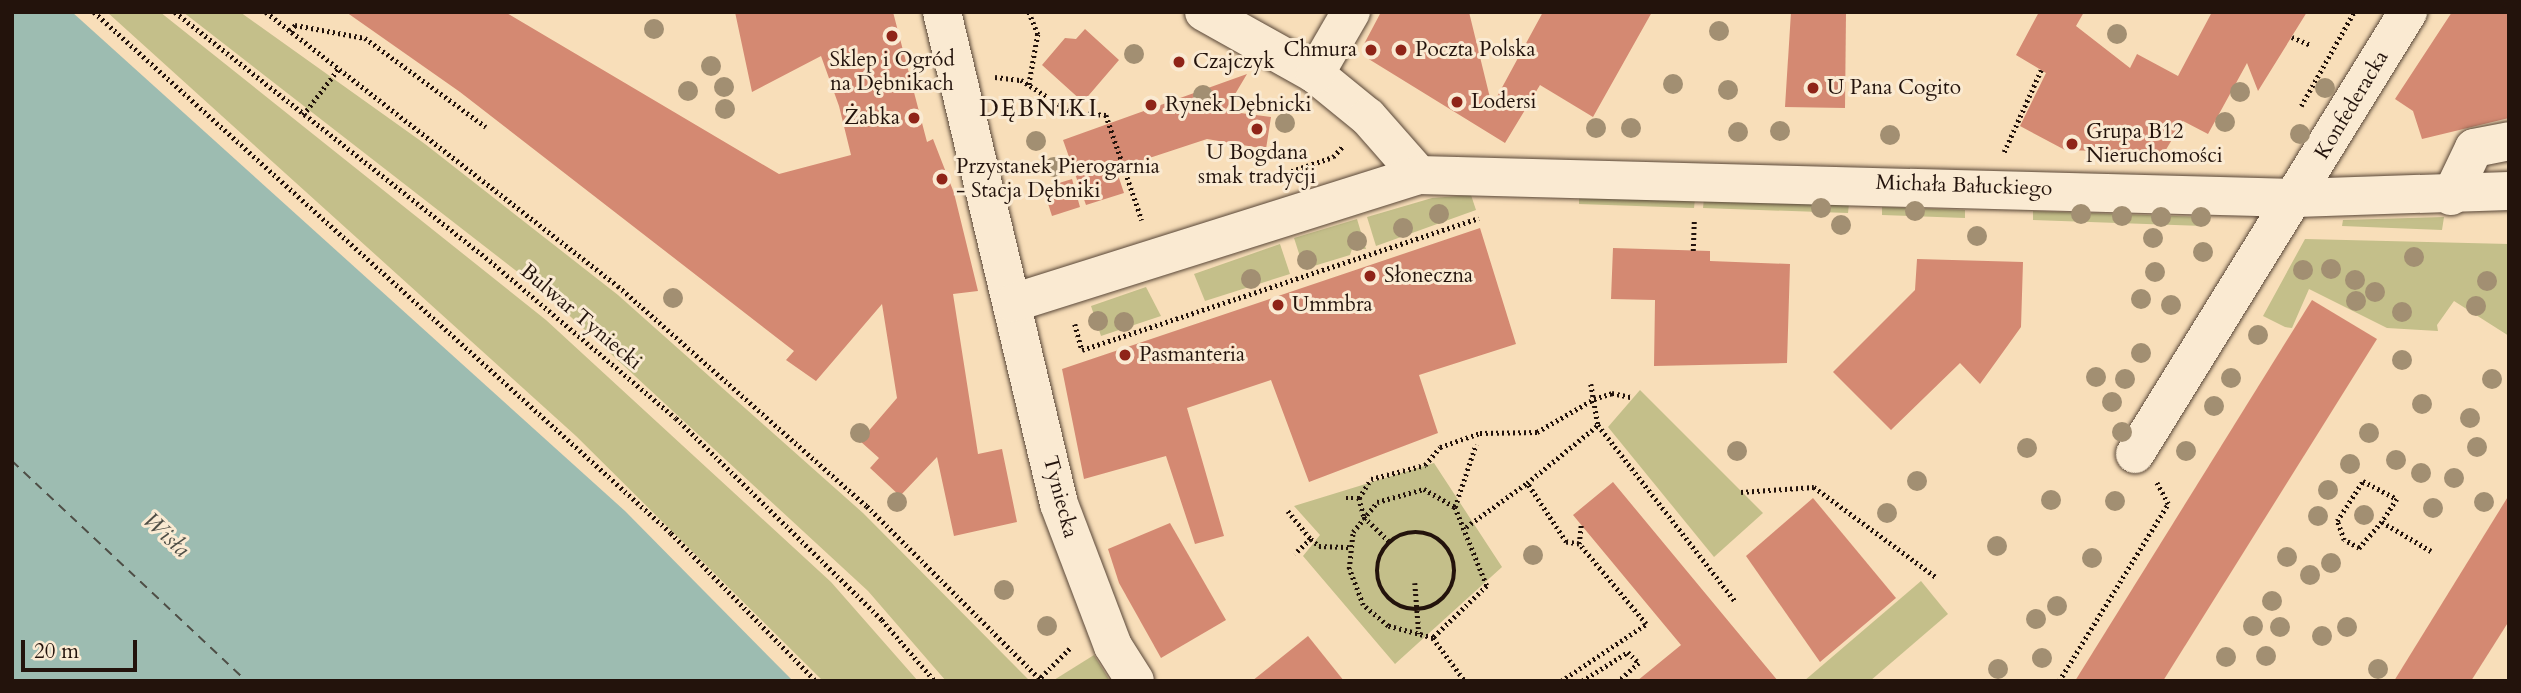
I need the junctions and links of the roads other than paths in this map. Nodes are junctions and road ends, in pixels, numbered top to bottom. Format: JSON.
{"nodes":[{"id":1,"x":942,"y":12,"type":"edge"},
{"id":2,"x":1205,"y":12,"type":"edge"},
{"id":3,"x":1351,"y":12,"type":"edge"},
{"id":4,"x":2408,"y":12,"type":"edge"},
{"id":5,"x":1315,"y":74,"type":"junction"},
{"id":6,"x":2509,"y":141,"type":"edge"},
{"id":7,"x":1419,"y":175,"type":"junction"},
{"id":8,"x":2509,"y":191,"type":"edge"},
{"id":9,"x":2451,"y":196,"type":"junction"},
{"id":10,"x":2297,"y":198,"type":"junction"},
{"id":11,"x":1013,"y":303,"type":"junction"},
{"id":12,"x":2143,"y":463,"type":"road end"},
{"id":13,"x":1135,"y":681,"type":"edge"}],
"edges":[{"from":1,"to":11,"type":"street"},
{"from":2,"to":5,"type":"street"},
{"from":3,"to":5,"type":"street"},
{"from":4,"to":10,"type":"street","name":"Konfederacka"},
{"from":5,"to":7,"type":"street"},
{"from":6,"to":9,"type":"street"},
{"from":7,"to":10,"type":"street","name":"Michała Bałuckiego"},
{"from":7,"to":11,"type":"street"},
{"from":8,"to":9,"type":"street","name":"Michała Bałuckiego"},
{"from":9,"to":10,"type":"street","name":"Michała Bałuckiego"},
{"from":10,"to":12,"type":"street","name":"Konfederacka"},
{"from":11,"to":13,"type":"street","name":"Tyniecka"}]}
